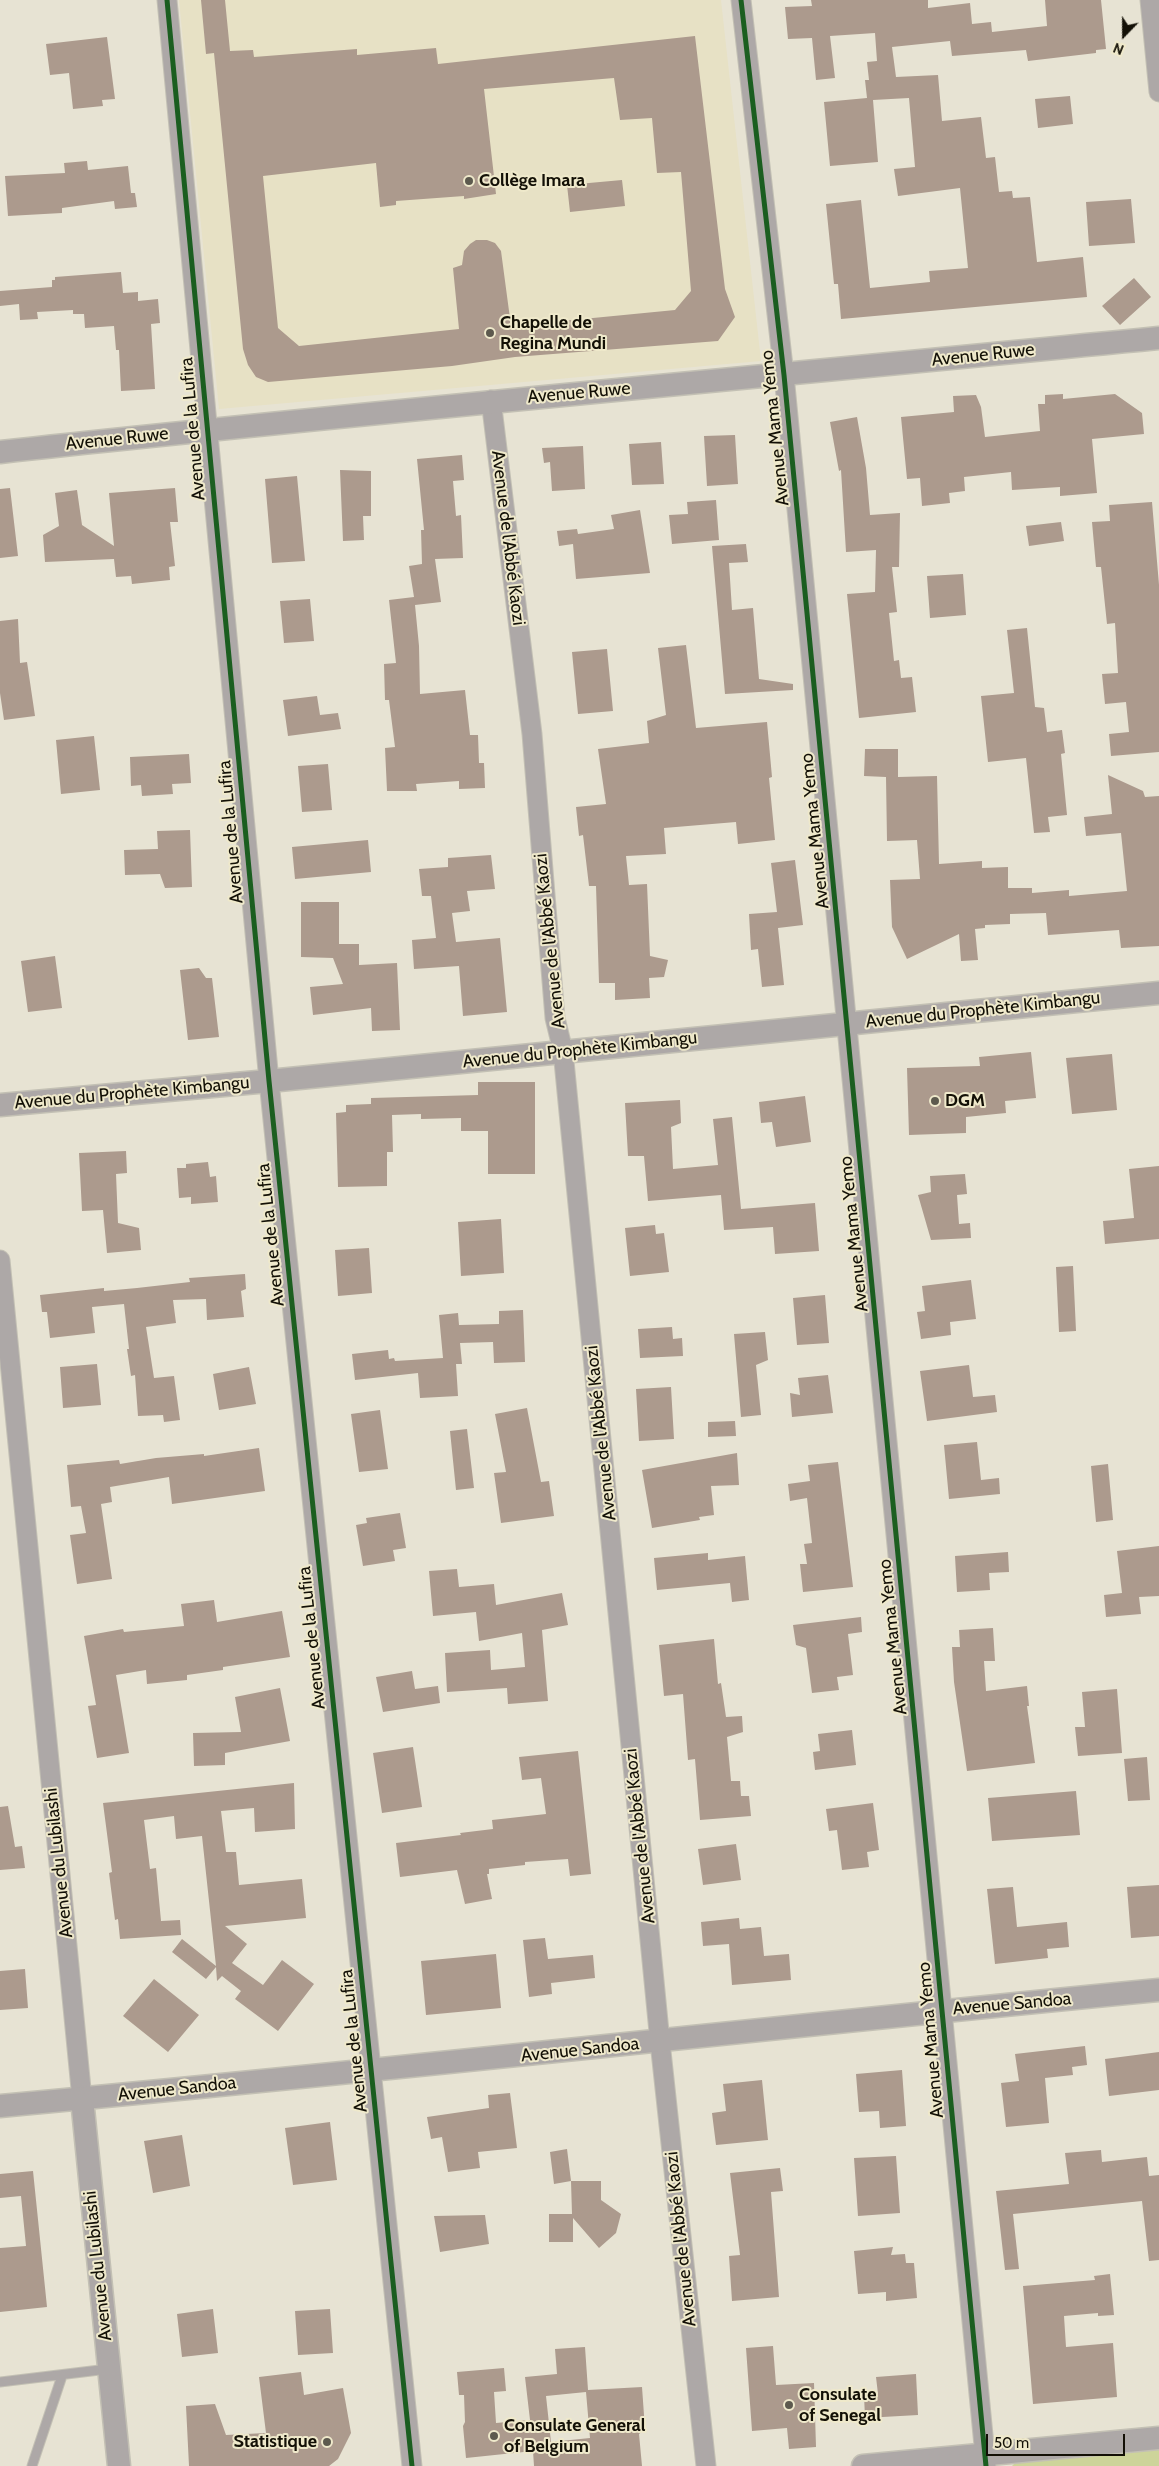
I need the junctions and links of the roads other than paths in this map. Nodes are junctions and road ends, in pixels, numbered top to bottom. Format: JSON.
{"nodes":[{"id":1,"x":167,"y":0,"type":"edge"},
{"id":2,"x":742,"y":0,"type":"edge"},
{"id":3,"x":1150,"y":0,"type":"edge"},
{"id":4,"x":1159,"y":92,"type":"edge"},
{"id":5,"x":1159,"y":338,"type":"edge"},
{"id":6,"x":784,"y":375,"type":"junction"},
{"id":7,"x":490,"y":400,"type":"junction"},
{"id":8,"x":207,"y":429,"type":"junction"},
{"id":9,"x":0,"y":452,"type":"edge"},
{"id":10,"x":1159,"y":993,"type":"edge"},
{"id":11,"x":847,"y":1024,"type":"junction"},
{"id":12,"x":563,"y":1051,"type":"junction"},
{"id":13,"x":269,"y":1081,"type":"junction"},
{"id":14,"x":0,"y":1105,"type":"edge"},
{"id":15,"x":0,"y":1260,"type":"edge"},
{"id":16,"x":1159,"y":1990,"type":"edge"},
{"id":17,"x":942,"y":2011,"type":"junction"},
{"id":18,"x":660,"y":2042,"type":"junction"},
{"id":19,"x":370,"y":2070,"type":"junction"},
{"id":20,"x":82,"y":2099,"type":"junction"},
{"id":21,"x":0,"y":2106,"type":"edge"},
{"id":22,"x":108,"y":2368,"type":"junction"},
{"id":23,"x":62,"y":2376,"type":"junction"},
{"id":24,"x":0,"y":2382,"type":"edge"},
{"id":25,"x":1159,"y":2438,"type":"edge"},
{"id":26,"x":986,"y":2460,"type":"edge"},
{"id":27,"x":32,"y":2466,"type":"edge"},
{"id":28,"x":120,"y":2466,"type":"edge"},
{"id":29,"x":412,"y":2466,"type":"edge"},
{"id":30,"x":706,"y":2466,"type":"edge"},
{"id":31,"x":863,"y":2466,"type":"edge"}],
"edges":[{"from":1,"to":8,"type":"street","name":"Avenue de la Lufira"},
{"from":2,"to":6,"type":"street","name":"Avenue Mama Yemo"},
{"from":3,"to":4,"type":"street"},
{"from":5,"to":6,"type":"street","name":"Avenue Ruwe"},
{"from":6,"to":7,"type":"street","name":"Avenue Ruwe"},
{"from":6,"to":11,"type":"street","name":"Avenue Mama Yemo"},
{"from":7,"to":8,"type":"street","name":"Avenue Ruwe"},
{"from":7,"to":12,"type":"street","name":"Avenue de l'Abbé Kaozi"},
{"from":8,"to":9,"type":"street","name":"Avenue Ruwe"},
{"from":8,"to":13,"type":"street","name":"Avenue de la Lufira"},
{"from":10,"to":11,"type":"street","name":"Avenue du Prophète Kimbangu"},
{"from":11,"to":12,"type":"street","name":"Avenue du Prophète Kimbangu"},
{"from":11,"to":17,"type":"street","name":"Avenue Mama Yemo"},
{"from":12,"to":13,"type":"street","name":"Avenue du Prophète Kimbangu"},
{"from":12,"to":18,"type":"street","name":"Avenue de l'Abbé Kaozi"},
{"from":13,"to":14,"type":"street","name":"Avenue du Prophète Kimbangu"},
{"from":13,"to":19,"type":"street","name":"Avenue de la Lufira"},
{"from":15,"to":20,"type":"street","name":"Avenue du Lubilashi"},
{"from":16,"to":17,"type":"street","name":"Avenue Sandoa"},
{"from":17,"to":18,"type":"street","name":"Avenue Sandoa"},
{"from":17,"to":26,"type":"street","name":"Avenue Mama Yemo"},
{"from":18,"to":19,"type":"street","name":"Avenue Sandoa"},
{"from":18,"to":30,"type":"street","name":"Avenue de l'Abbé Kaozi"},
{"from":19,"to":20,"type":"street","name":"Avenue Sandoa"},
{"from":19,"to":29,"type":"street","name":"Avenue de la Lufira"},
{"from":20,"to":21,"type":"street","name":"Avenue Sandoa"},
{"from":20,"to":22,"type":"street","name":"Avenue du Lubilashi"},
{"from":22,"to":23,"type":"lane"},
{"from":22,"to":28,"type":"street","name":"Avenue du Lubilashi"},
{"from":23,"to":24,"type":"lane"},
{"from":23,"to":27,"type":"lane"},
{"from":25,"to":26,"type":"street"},
{"from":26,"to":31,"type":"street"}]}
